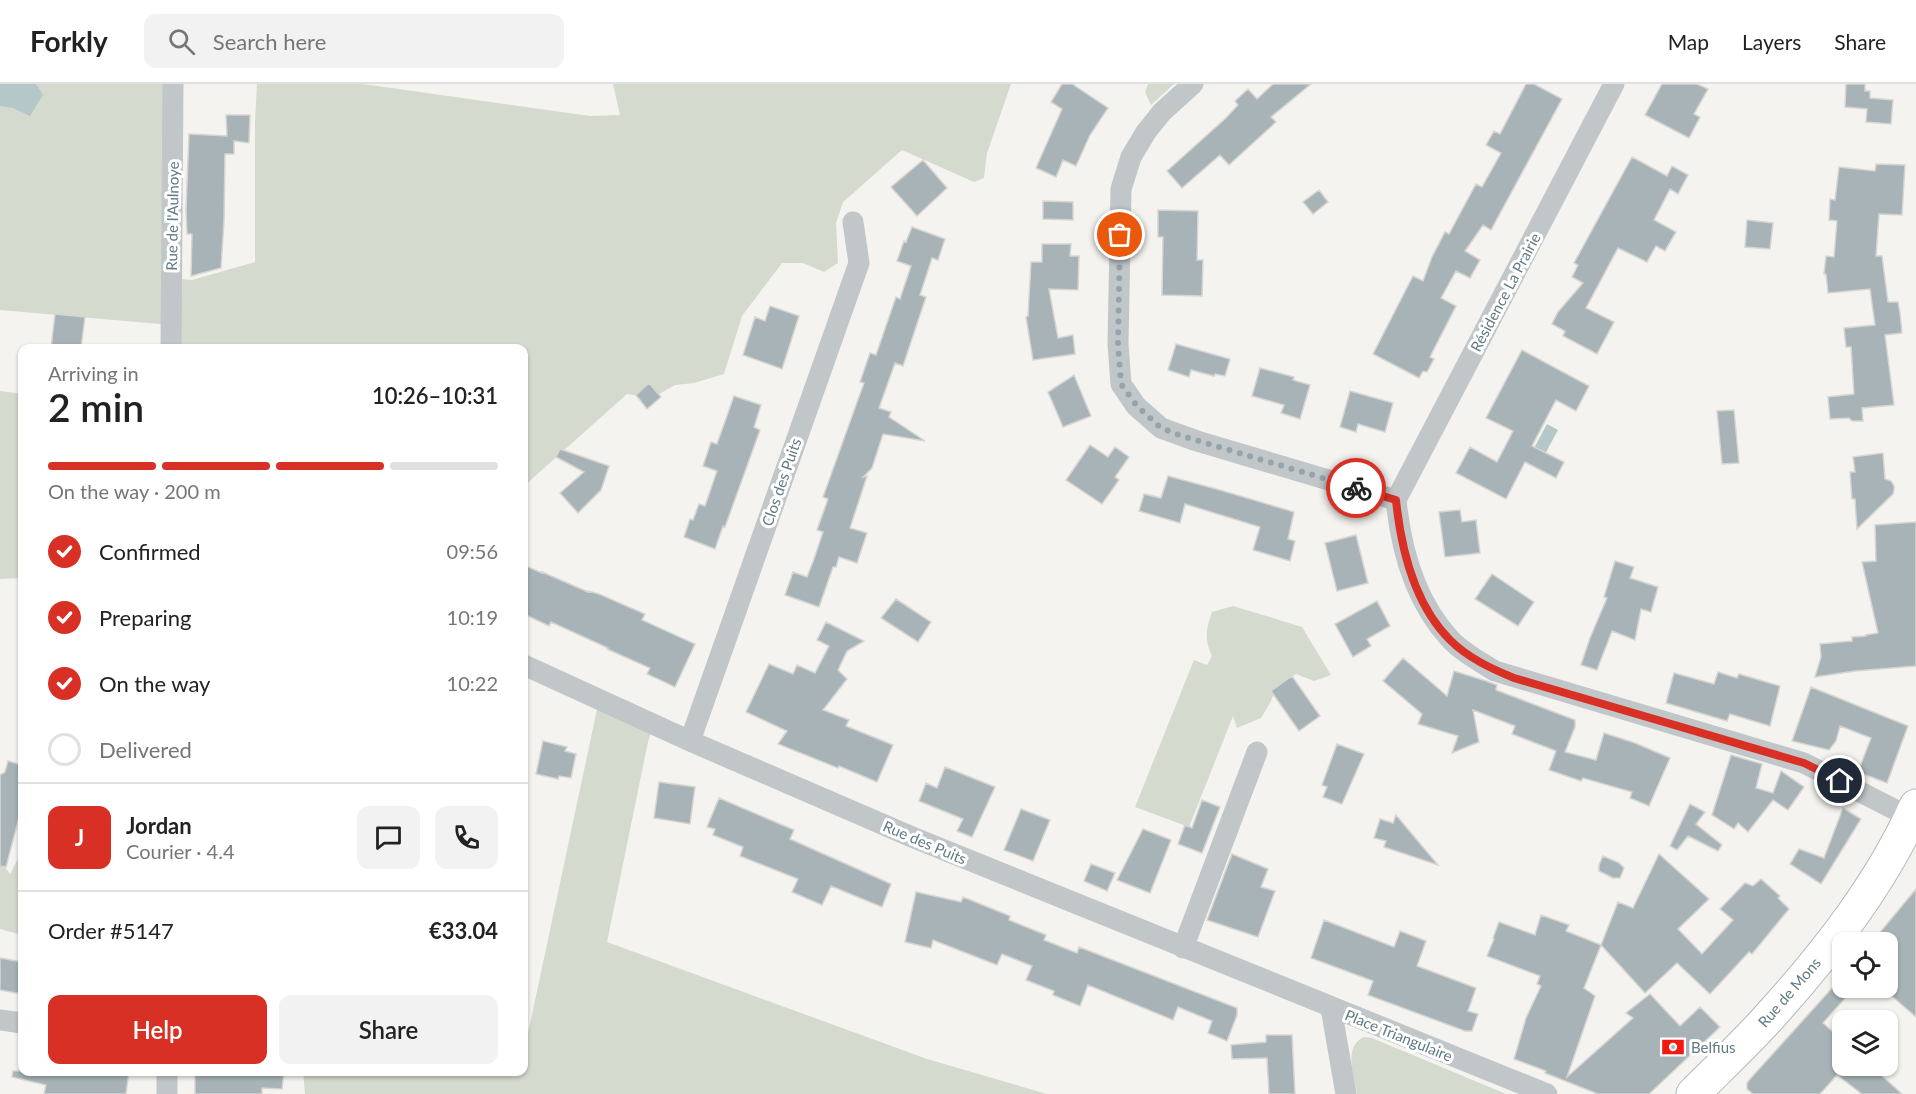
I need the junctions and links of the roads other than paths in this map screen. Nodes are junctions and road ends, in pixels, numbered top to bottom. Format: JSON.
{"nodes":[{"id":1,"x":173,"y":84,"type":"edge"},
{"id":2,"x":1193,"y":84,"type":"edge"},
{"id":3,"x":1614,"y":84,"type":"edge"},
{"id":4,"x":853,"y":222,"type":"dead end"},
{"id":5,"x":171,"y":344,"type":"edge"},
{"id":6,"x":1396,"y":500,"type":"junction"},
{"id":7,"x":528,"y":667,"type":"edge"},
{"id":8,"x":690,"y":741,"type":"junction"},
{"id":9,"x":1257,"y":752,"type":"dead end"},
{"id":10,"x":1914,"y":816,"type":"edge"},
{"id":11,"x":1183,"y":948,"type":"junction"},
{"id":12,"x":1332,"y":1008,"type":"junction"},
{"id":13,"x":0,"y":1020,"type":"edge"},
{"id":14,"x":18,"y":1022,"type":"edge"},
{"id":15,"x":167,"y":1076,"type":"edge"},
{"id":16,"x":167,"y":1094,"type":"edge"},
{"id":17,"x":1346,"y":1094,"type":"edge"},
{"id":18,"x":1547,"y":1094,"type":"edge"},
{"id":19,"x":1693,"y":1094,"type":"edge"}],
"edges":[{"from":1,"to":5,"type":"street","name":"Rue de l'Aulnoye"},
{"from":2,"to":6,"type":"street"},
{"from":3,"to":6,"type":"street","name":"Résidence La Prairie"},
{"from":4,"to":8,"type":"street","name":"Clos des Puits"},
{"from":6,"to":10,"type":"street"},
{"from":7,"to":8,"type":"street","name":"Rue des Puits"},
{"from":8,"to":11,"type":"street","name":"Rue des Puits"},
{"from":9,"to":11,"type":"street"},
{"from":10,"to":19,"type":"main road","name":"Rue de Mons"},
{"from":11,"to":12,"type":"street","name":"Rue des Puits"},
{"from":12,"to":17,"type":"street","name":"Place Triangulaire"},
{"from":12,"to":18,"type":"street","name":"Place Triangulaire"},
{"from":13,"to":14,"type":"street"},
{"from":15,"to":16,"type":"street"}]}
